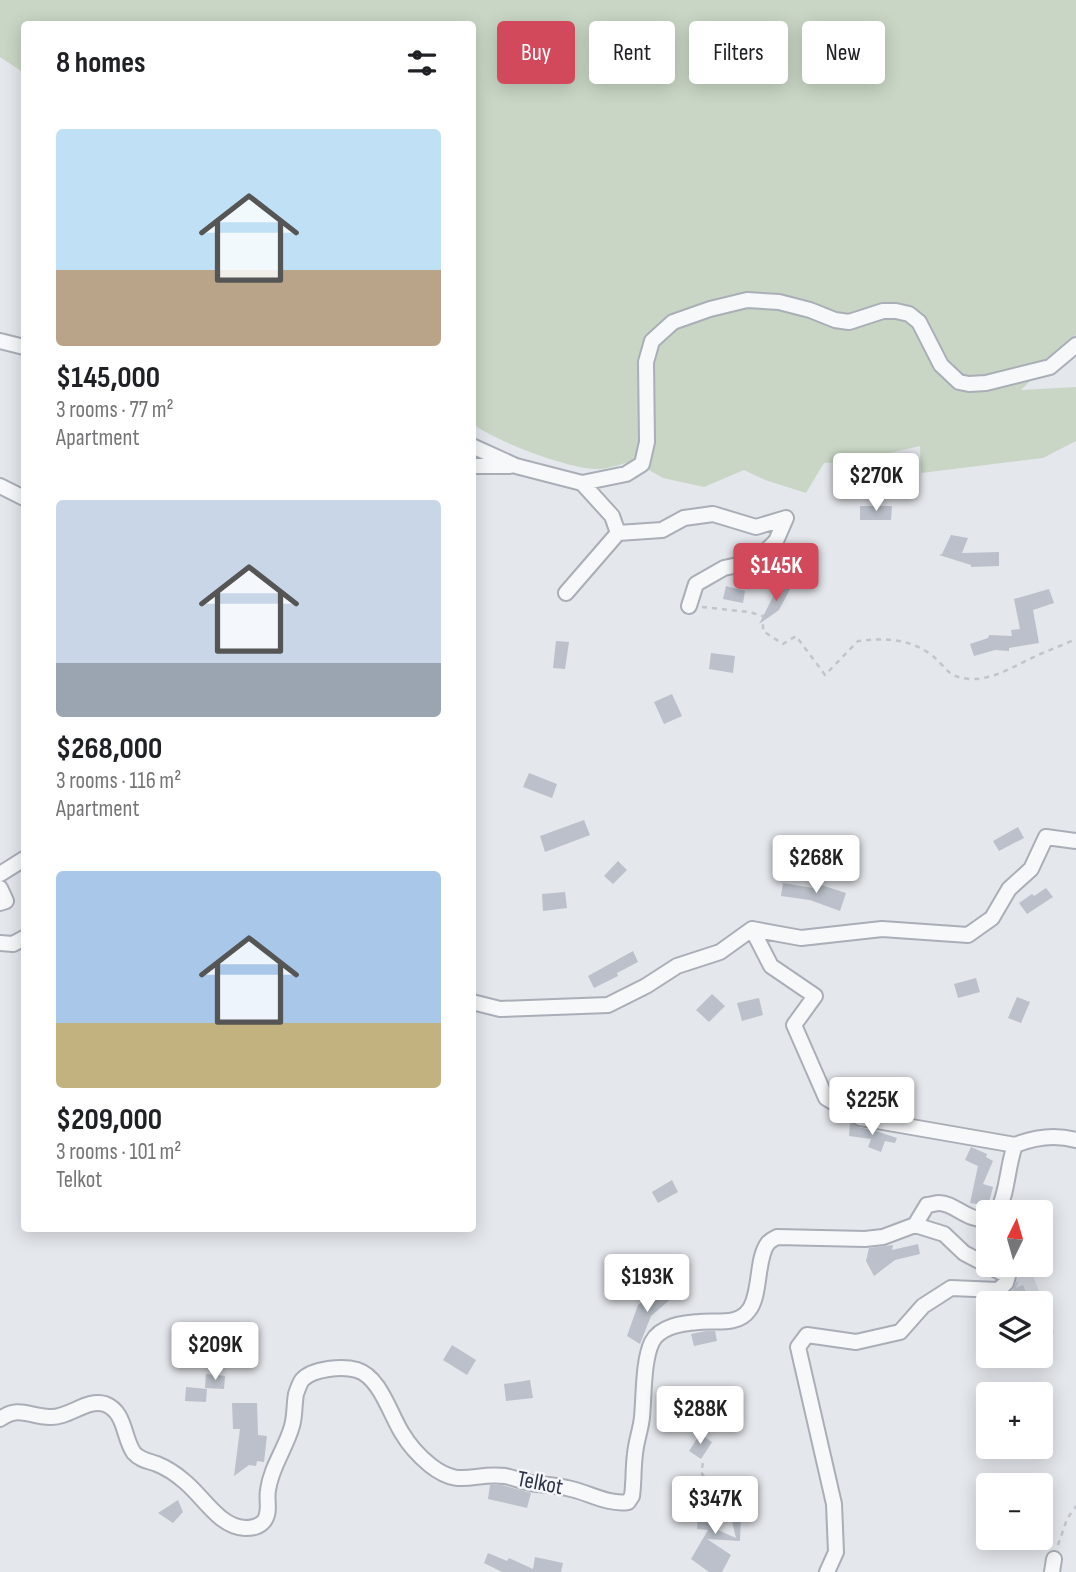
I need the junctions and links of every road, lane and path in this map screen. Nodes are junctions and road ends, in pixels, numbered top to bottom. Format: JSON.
{"nodes":[{"id":1,"x":0,"y":341,"type":"edge"},
{"id":2,"x":1076,"y":345,"type":"edge"},
{"id":3,"x":21,"y":346,"type":"edge"},
{"id":4,"x":476,"y":448,"type":"edge"},
{"id":5,"x":476,"y":466,"type":"edge"},
{"id":6,"x":516,"y":466,"type":"junction"},
{"id":7,"x":582,"y":483,"type":"junction"},
{"id":8,"x":0,"y":486,"type":"edge"},
{"id":9,"x":21,"y":496,"type":"edge"},
{"id":10,"x":618,"y":533,"type":"junction"},
{"id":11,"x":566,"y":593,"type":"dead end"},
{"id":12,"x":689,"y":606,"type":"joint"},
{"id":13,"x":1076,"y":639,"type":"edge"},
{"id":14,"x":1076,"y":841,"type":"edge"},
{"id":15,"x":21,"y":861,"type":"edge"},
{"id":16,"x":0,"y":874,"type":"edge"},
{"id":17,"x":0,"y":888,"type":"edge"},
{"id":18,"x":0,"y":903,"type":"edge"},
{"id":19,"x":752,"y":929,"type":"junction"},
{"id":20,"x":21,"y":940,"type":"edge"},
{"id":21,"x":0,"y":943,"type":"edge"},
{"id":22,"x":476,"y":1003,"type":"edge"},
{"id":23,"x":1076,"y":1140,"type":"edge"},
{"id":24,"x":1015,"y":1144,"type":"junction"},
{"id":25,"x":1001,"y":1200,"type":"edge"},
{"id":26,"x":976,"y":1218,"type":"edge"},
{"id":27,"x":915,"y":1225,"type":"junction"},
{"id":28,"x":0,"y":1419,"type":"edge"},
{"id":29,"x":703,"y":1464,"type":"dead end"},
{"id":30,"x":727,"y":1506,"type":"dead end"},
{"id":31,"x":1076,"y":1506,"type":"edge"},
{"id":32,"x":1053,"y":1565,"type":"edge"},
{"id":33,"x":827,"y":1572,"type":"edge"}],
"edges":[{"from":1,"to":3,"type":"street"},
{"from":2,"to":7,"type":"street"},
{"from":4,"to":6,"type":"street"},
{"from":5,"to":6,"type":"street"},
{"from":6,"to":7,"type":"street"},
{"from":7,"to":10,"type":"street"},
{"from":8,"to":9,"type":"street"},
{"from":10,"to":11,"type":"street"},
{"from":10,"to":12,"type":"street"},
{"from":12,"to":13,"type":"path"},
{"from":14,"to":19,"type":"street"},
{"from":15,"to":16,"type":"street"},
{"from":17,"to":18,"type":"street"},
{"from":19,"to":22,"type":"street"},
{"from":19,"to":24,"type":"street"},
{"from":20,"to":21,"type":"street"},
{"from":23,"to":24,"type":"street"},
{"from":24,"to":25,"type":"street"},
{"from":26,"to":27,"type":"street","name":"Telkot"},
{"from":27,"to":28,"type":"street","name":"Telkot"},
{"from":27,"to":33,"type":"street"},
{"from":29,"to":30,"type":"path"},
{"from":31,"to":32,"type":"path"}]}
